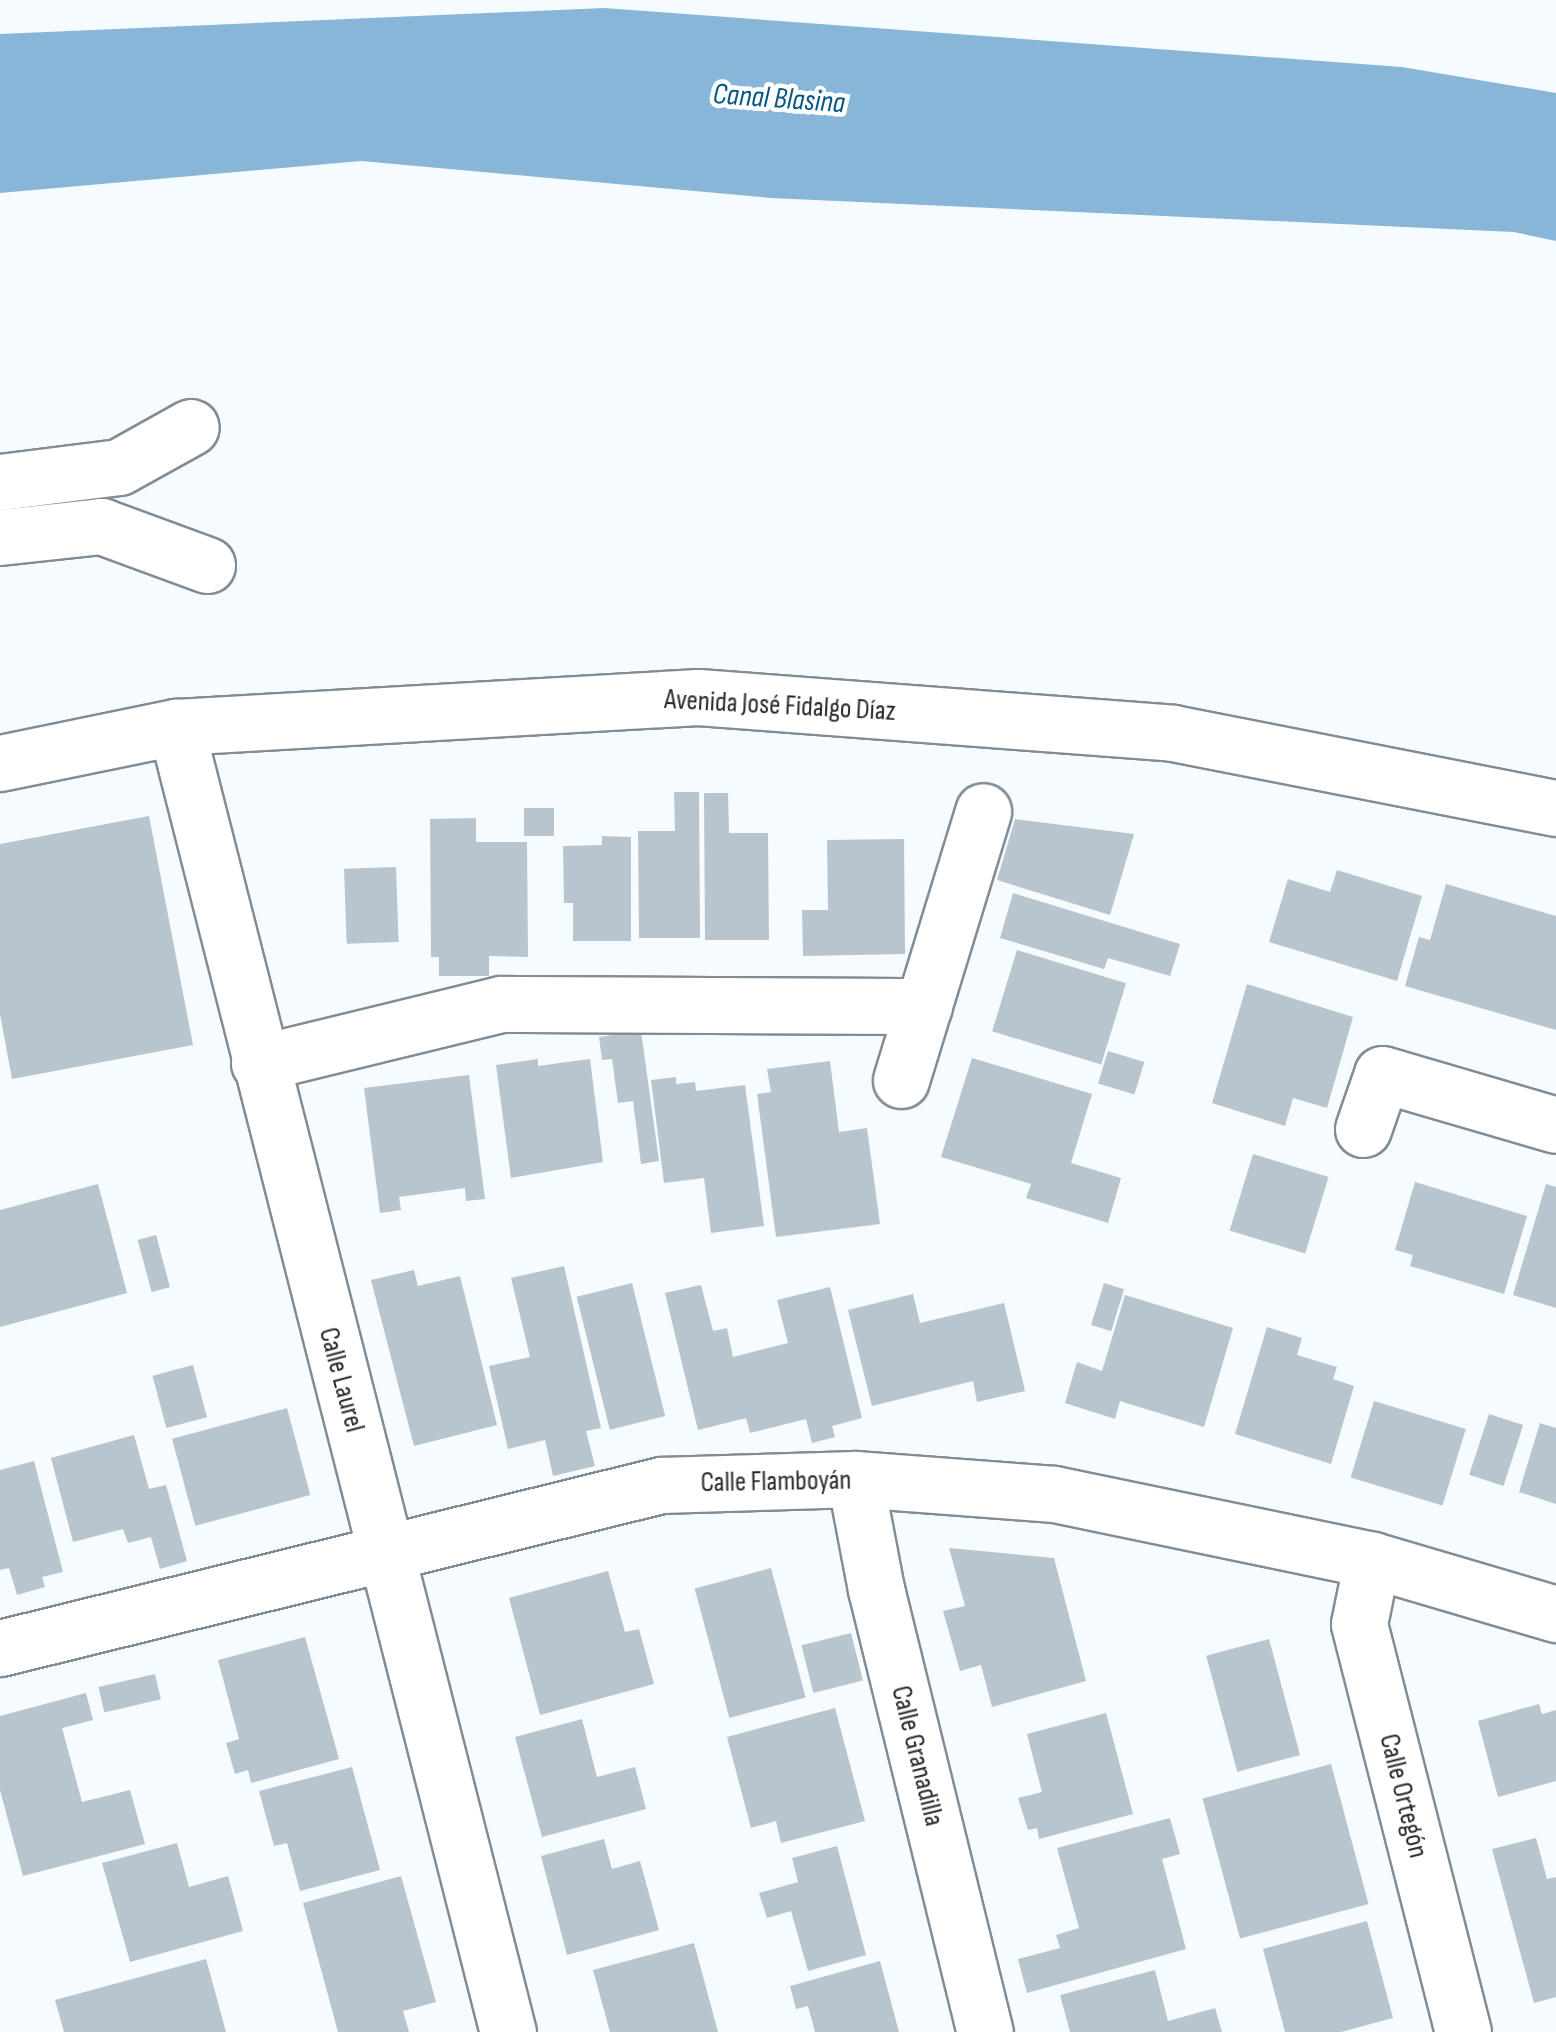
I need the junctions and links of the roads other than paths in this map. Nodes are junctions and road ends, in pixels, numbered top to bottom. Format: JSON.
{"nodes":[{"id":1,"x":191,"y":427,"type":"dead end"},
{"id":2,"x":0,"y":482,"type":"edge"},
{"id":3,"x":0,"y":538,"type":"edge"},
{"id":4,"x":207,"y":565,"type":"dead end"},
{"id":5,"x":176,"y":727,"type":"junction"},
{"id":6,"x":0,"y":763,"type":"edge"},
{"id":7,"x":1556,"y":808,"type":"edge"},
{"id":8,"x":983,"y":811,"type":"dead end"},
{"id":9,"x":924,"y":1006,"type":"junction"},
{"id":10,"x":258,"y":1062,"type":"junction"},
{"id":11,"x":901,"y":1080,"type":"dead end"},
{"id":12,"x":1556,"y":1125,"type":"edge"},
{"id":13,"x":1363,"y":1129,"type":"dead end"},
{"id":14,"x":855,"y":1479,"type":"junction"},
{"id":15,"x":386,"y":1552,"type":"junction"},
{"id":16,"x":1372,"y":1560,"type":"junction"},
{"id":17,"x":1556,"y":1614,"type":"edge"},
{"id":18,"x":0,"y":1648,"type":"edge"},
{"id":19,"x":508,"y":2032,"type":"edge"},
{"id":20,"x":985,"y":2032,"type":"edge"},
{"id":21,"x":1463,"y":2032,"type":"edge"}],
"edges":[{"from":1,"to":2,"type":"street"},
{"from":3,"to":4,"type":"street"},
{"from":5,"to":6,"type":"street","name":"Avenida José Fidalgo Díaz"},
{"from":5,"to":7,"type":"street","name":"Avenida José Fidalgo Díaz"},
{"from":5,"to":10,"type":"street","name":"Calle Laurel"},
{"from":8,"to":9,"type":"street"},
{"from":9,"to":10,"type":"street"},
{"from":9,"to":11,"type":"street"},
{"from":10,"to":15,"type":"street","name":"Calle Laurel"},
{"from":12,"to":13,"type":"street"},
{"from":14,"to":15,"type":"street","name":"Calle Flamboyán"},
{"from":14,"to":16,"type":"street","name":"Calle Flamboyán"},
{"from":14,"to":20,"type":"street","name":"Calle Granadilla"},
{"from":15,"to":18,"type":"street","name":"Calle Flamboyán"},
{"from":15,"to":19,"type":"street","name":"Calle Laurel"},
{"from":16,"to":17,"type":"street","name":"Calle Flamboyán"},
{"from":16,"to":21,"type":"street","name":"Calle Ortegón"}]}
